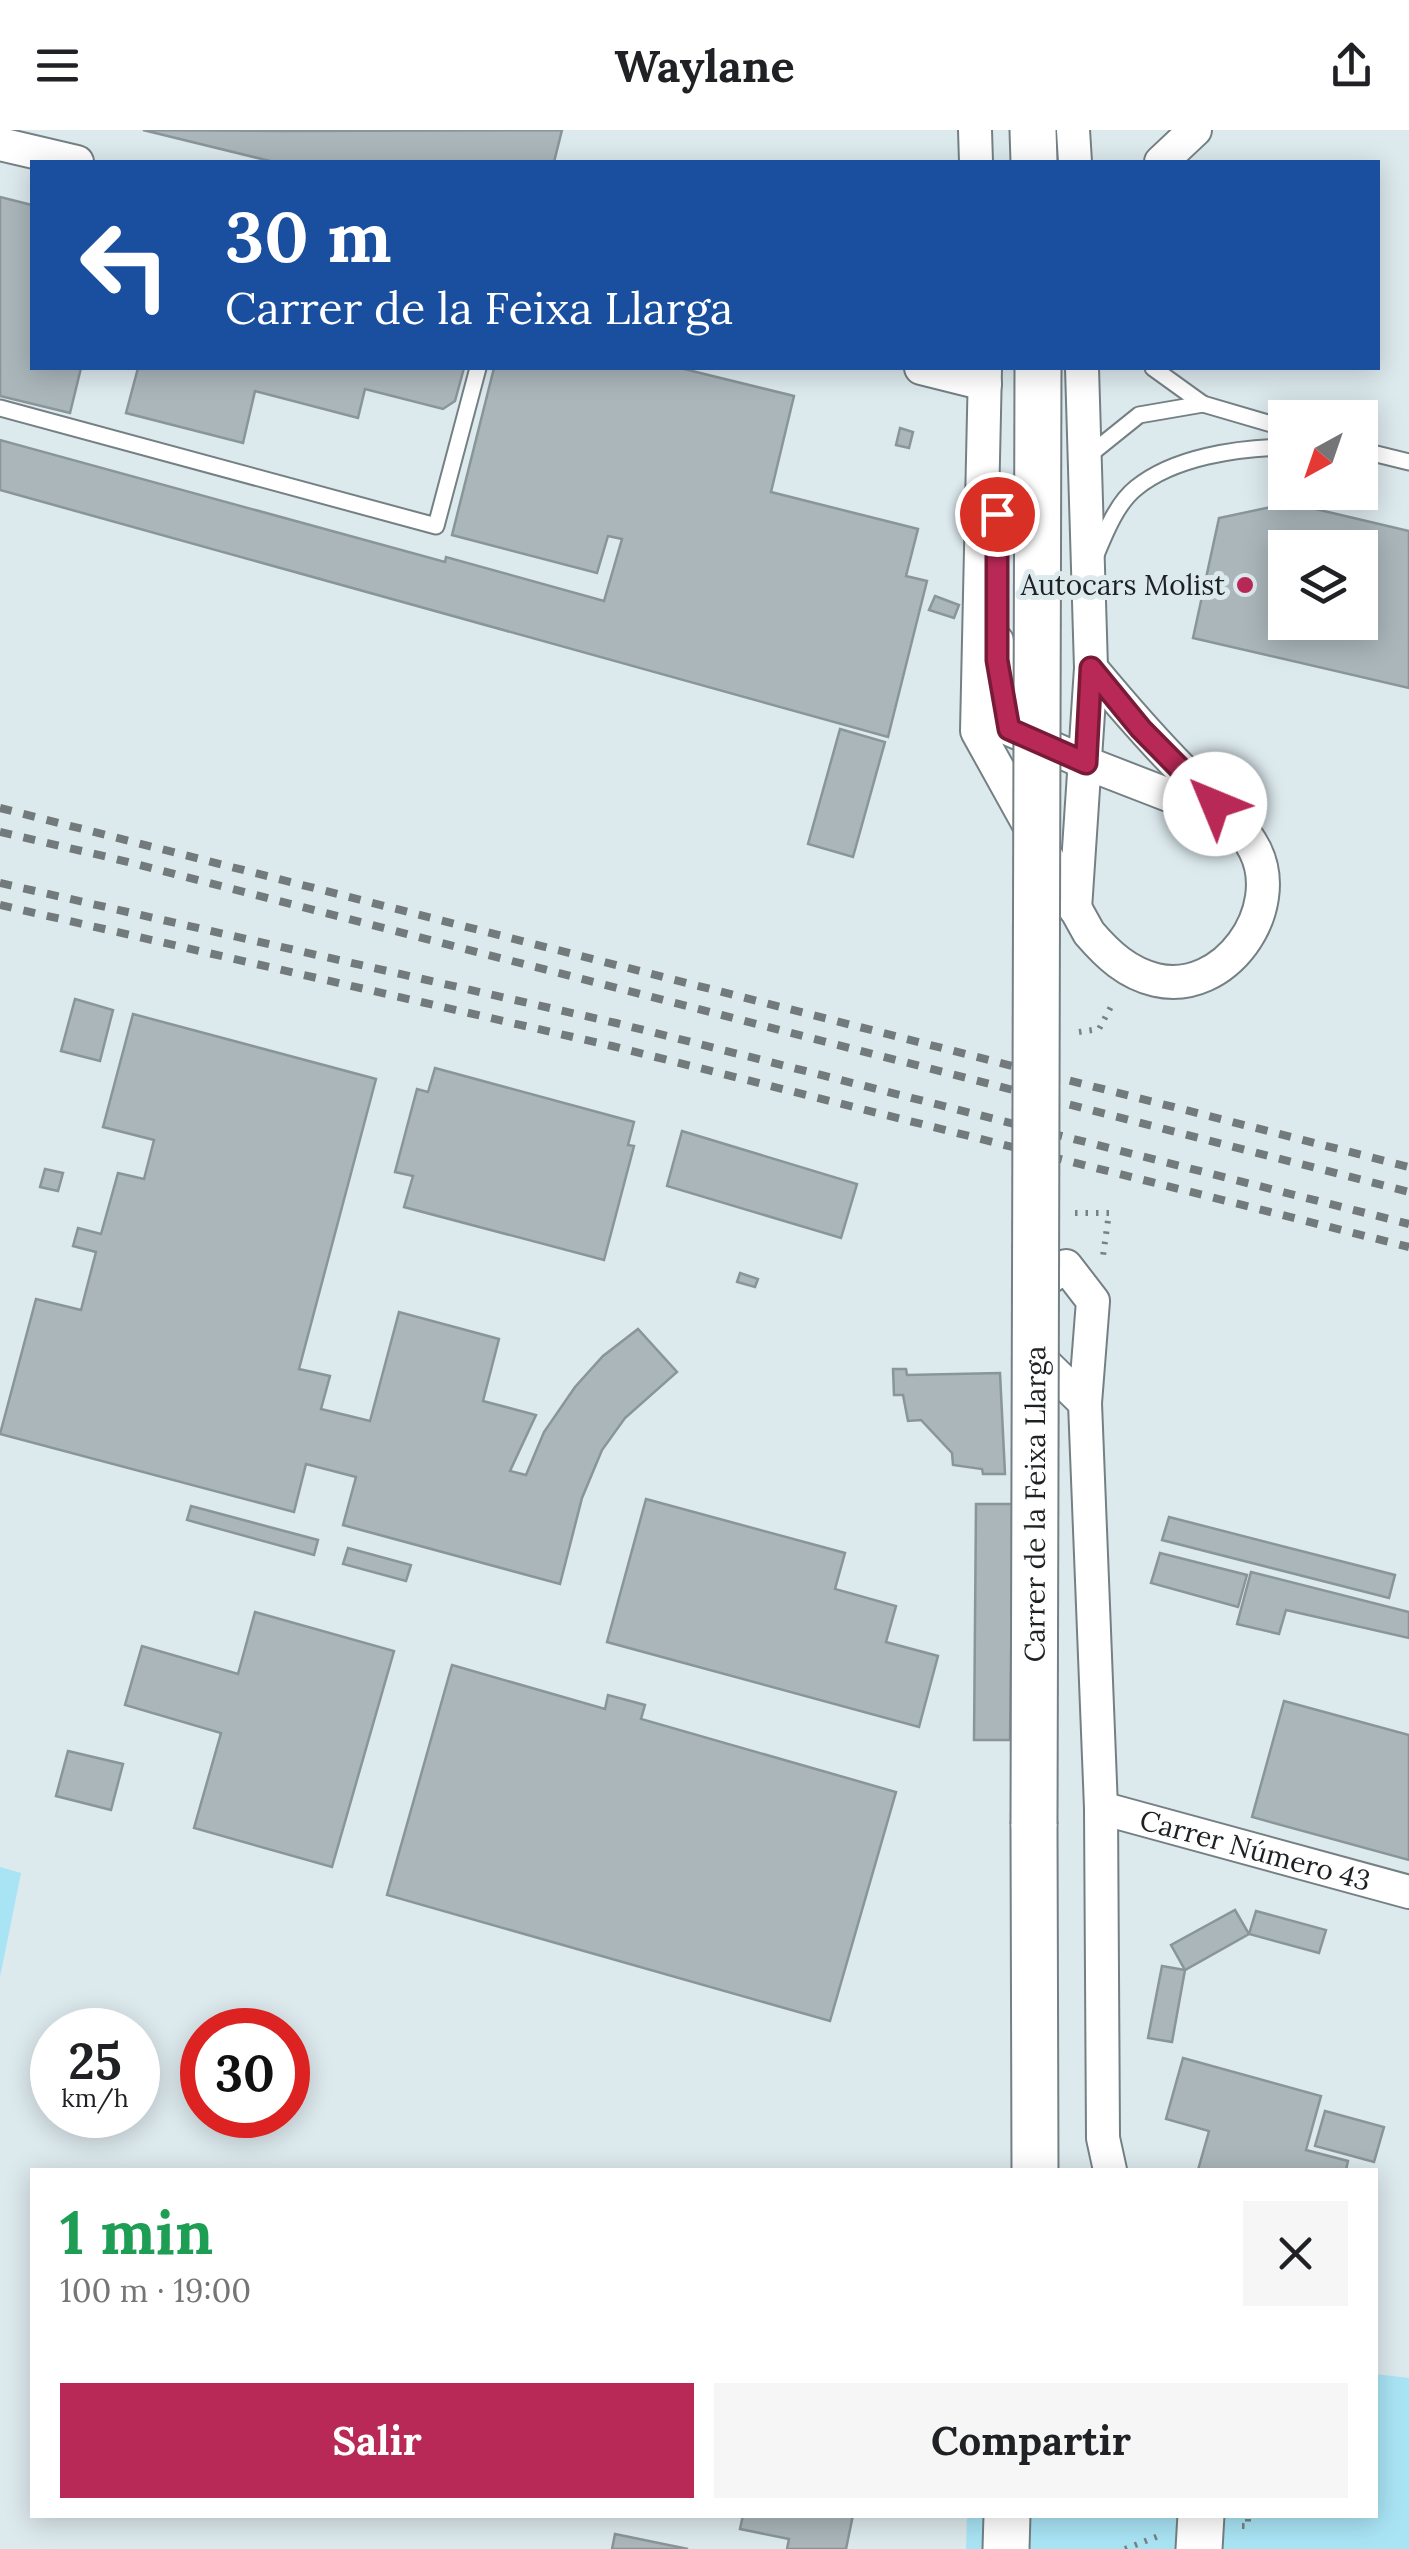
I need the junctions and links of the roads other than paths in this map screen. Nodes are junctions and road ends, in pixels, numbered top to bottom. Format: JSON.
{"nodes":[{"id":1,"x":975,"y":130,"type":"edge"},
{"id":2,"x":1033,"y":130,"type":"edge"},
{"id":3,"x":1074,"y":130,"type":"edge"},
{"id":4,"x":1195,"y":130,"type":"edge"},
{"id":5,"x":0,"y":144,"type":"edge"},
{"id":6,"x":68,"y":160,"type":"edge"},
{"id":7,"x":976,"y":160,"type":"edge"},
{"id":8,"x":1034,"y":160,"type":"edge"},
{"id":9,"x":1074,"y":160,"type":"edge"},
{"id":10,"x":1163,"y":160,"type":"edge"},
{"id":11,"x":477,"y":370,"type":"edge"},
{"id":12,"x":936,"y":370,"type":"edge"},
{"id":13,"x":1038,"y":370,"type":"edge"},
{"id":14,"x":1082,"y":370,"type":"edge"},
{"id":15,"x":1156,"y":370,"type":"edge"},
{"id":16,"x":985,"y":376,"type":"edge"},
{"id":17,"x":1203,"y":404,"type":"junction"},
{"id":18,"x":0,"y":408,"type":"edge"},
{"id":19,"x":1268,"y":423,"type":"edge"},
{"id":20,"x":1268,"y":447,"type":"edge"},
{"id":21,"x":1378,"y":454,"type":"edge"},
{"id":22,"x":1086,"y":457,"type":"junction"},
{"id":23,"x":1409,"y":462,"type":"edge"},
{"id":24,"x":1088,"y":572,"type":"junction"},
{"id":25,"x":1091,"y":668,"type":"junction"},
{"id":26,"x":1086,"y":763,"type":"junction"},
{"id":27,"x":1240,"y":829,"type":"junction"},
{"id":28,"x":1076,"y":909,"type":"junction"},
{"id":29,"x":1085,"y":1404,"type":"dead end"},
{"id":30,"x":1101,"y":1808,"type":"junction"},
{"id":31,"x":1409,"y":1892,"type":"edge"},
{"id":32,"x":1035,"y":2168,"type":"edge"},
{"id":33,"x":1110,"y":2168,"type":"edge"},
{"id":34,"x":1008,"y":2518,"type":"edge"},
{"id":35,"x":1201,"y":2518,"type":"edge"},
{"id":36,"x":1006,"y":2549,"type":"edge"},
{"id":37,"x":1199,"y":2549,"type":"edge"}],
"edges":[{"from":1,"to":7,"type":"street"},
{"from":2,"to":8,"type":"main road"},
{"from":3,"to":9,"type":"street"},
{"from":4,"to":10,"type":"street"},
{"from":5,"to":6,"type":"street"},
{"from":11,"to":18,"type":"lane"},
{"from":12,"to":16,"type":"street"},
{"from":13,"to":32,"type":"main road","name":"Carrer de la Feixa Llarga","bridge":true},
{"from":14,"to":22,"type":"street"},
{"from":15,"to":17,"type":"lane"},
{"from":16,"to":26,"type":"street"},
{"from":16,"to":28,"type":"street"},
{"from":17,"to":19,"type":"lane"},
{"from":17,"to":22,"type":"lane"},
{"from":20,"to":24,"type":"lane"},
{"from":21,"to":23,"type":"lane"},
{"from":22,"to":24,"type":"street"},
{"from":24,"to":25,"type":"street"},
{"from":25,"to":26,"type":"street"},
{"from":25,"to":27,"type":"street"},
{"from":26,"to":27,"type":"street"},
{"from":26,"to":28,"type":"street"},
{"from":27,"to":28,"type":"street"},
{"from":29,"to":30,"type":"street","name":"Carrer de la Feixa Llarga"},
{"from":30,"to":31,"type":"street","name":"Carrer Número 43"},
{"from":30,"to":33,"type":"street","name":"Carrer de la Feixa Llarga"},
{"from":34,"to":36,"type":"main road"},
{"from":35,"to":37,"type":"main road"}]}
